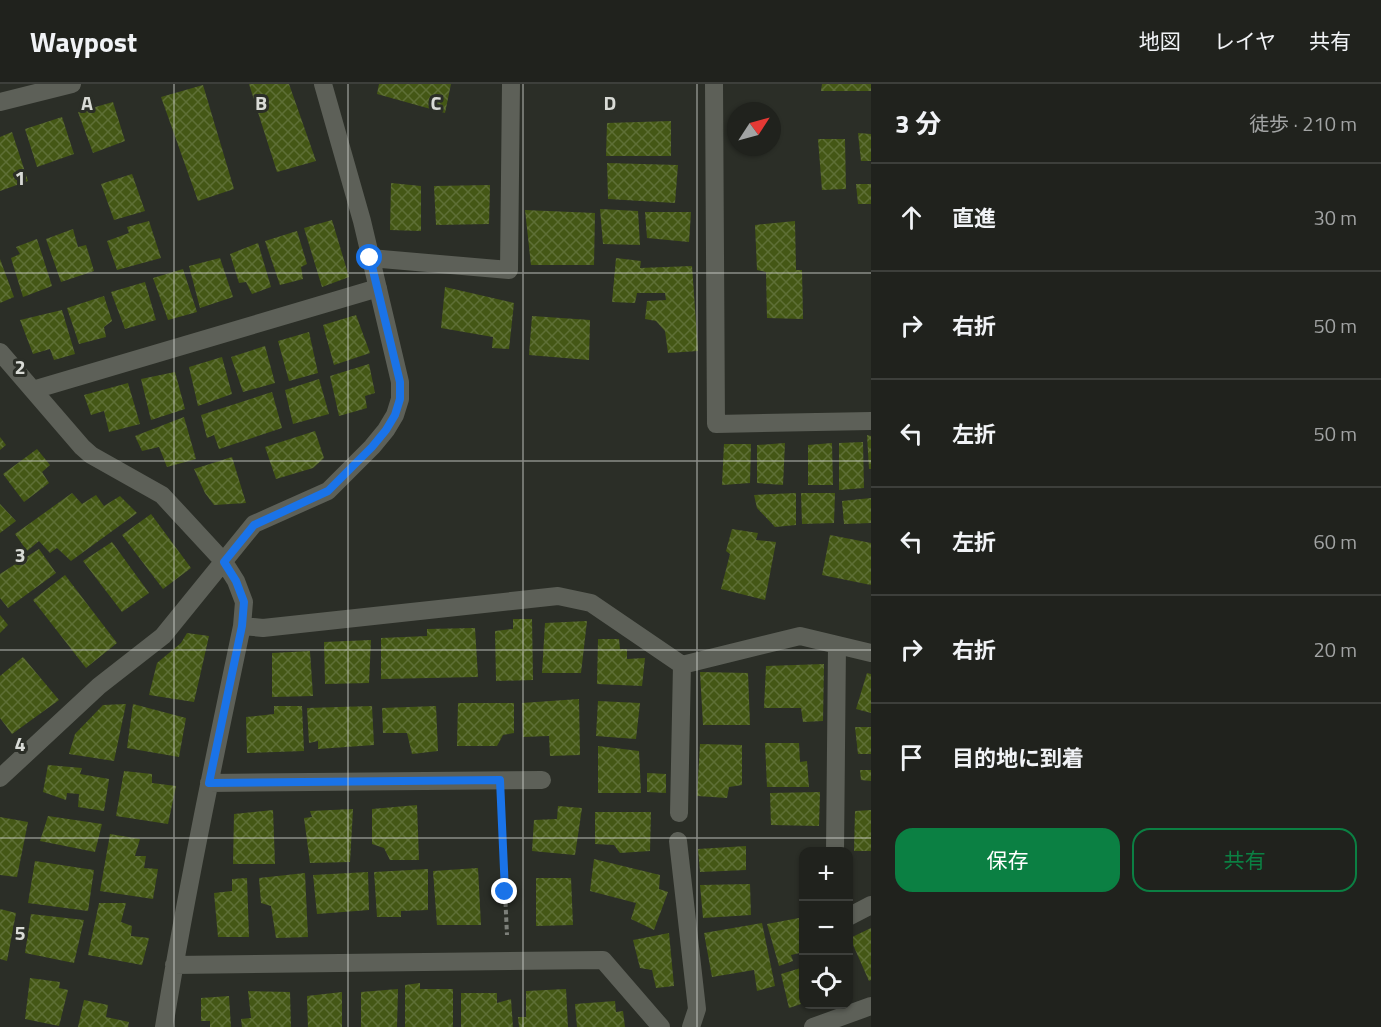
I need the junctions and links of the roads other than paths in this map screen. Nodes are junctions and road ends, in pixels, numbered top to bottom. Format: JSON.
{"nodes":[{"id":1,"x":72,"y":84,"type":"edge"},
{"id":2,"x":323,"y":84,"type":"edge"},
{"id":3,"x":511,"y":84,"type":"edge"},
{"id":4,"x":714,"y":84,"type":"edge"},
{"id":5,"x":0,"y":102,"type":"edge"},
{"id":6,"x":370,"y":258,"type":"junction"},
{"id":7,"x":378,"y":288,"type":"junction"},
{"id":8,"x":0,"y":352,"type":"edge"},
{"id":9,"x":33,"y":390,"type":"junction"},
{"id":10,"x":871,"y":421,"type":"edge"},
{"id":11,"x":224,"y":562,"type":"junction"},
{"id":12,"x":242,"y":626,"type":"junction"},
{"id":13,"x":837,"y":645,"type":"junction"},
{"id":14,"x":871,"y":652,"type":"edge"},
{"id":15,"x":682,"y":665,"type":"junction"},
{"id":16,"x":0,"y":778,"type":"edge"},
{"id":17,"x":542,"y":780,"type":"dead end"},
{"id":18,"x":209,"y":783,"type":"junction"},
{"id":19,"x":679,"y":813,"type":"dead end"},
{"id":20,"x":678,"y":841,"type":"dead end"},
{"id":21,"x":835,"y":847,"type":"edge"},
{"id":22,"x":871,"y":904,"type":"edge"},
{"id":23,"x":853,"y":915,"type":"edge"},
{"id":24,"x":174,"y":965,"type":"junction"},
{"id":25,"x":871,"y":1005,"type":"edge"},
{"id":26,"x":164,"y":1027,"type":"edge"},
{"id":27,"x":661,"y":1027,"type":"edge"},
{"id":28,"x":692,"y":1027,"type":"edge"},
{"id":29,"x":813,"y":1027,"type":"edge"}],
"edges":[{"from":1,"to":5,"type":"street"},
{"from":2,"to":6,"type":"street"},
{"from":3,"to":6,"type":"street"},
{"from":4,"to":10,"type":"street"},
{"from":6,"to":7,"type":"street"},
{"from":7,"to":9,"type":"street"},
{"from":7,"to":11,"type":"street"},
{"from":8,"to":9,"type":"street"},
{"from":9,"to":11,"type":"street"},
{"from":11,"to":12,"type":"street"},
{"from":11,"to":16,"type":"street"},
{"from":12,"to":15,"type":"street"},
{"from":12,"to":18,"type":"street"},
{"from":13,"to":14,"type":"street"},
{"from":13,"to":15,"type":"street"},
{"from":13,"to":21,"type":"street"},
{"from":15,"to":19,"type":"street"},
{"from":17,"to":18,"type":"street"},
{"from":18,"to":24,"type":"street"},
{"from":20,"to":28,"type":"street"},
{"from":22,"to":23,"type":"street"},
{"from":24,"to":26,"type":"street"},
{"from":24,"to":27,"type":"street"},
{"from":25,"to":29,"type":"street"}]}
